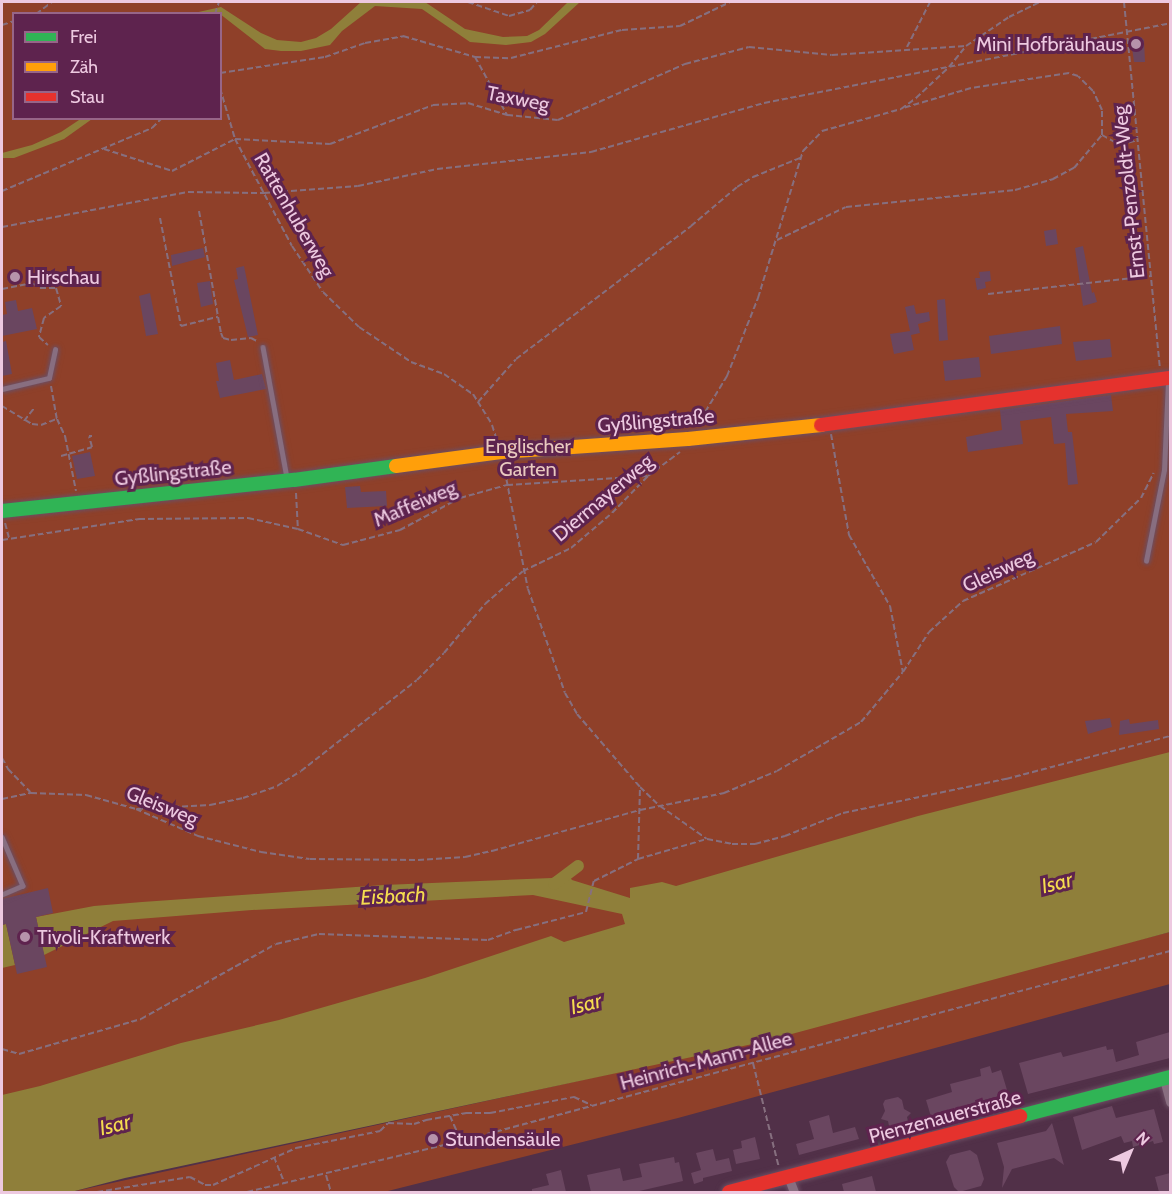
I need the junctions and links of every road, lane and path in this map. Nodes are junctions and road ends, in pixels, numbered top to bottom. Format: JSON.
{"nodes":[{"id":1,"x":52,"y":2,"type":"edge"},
{"id":2,"x":468,"y":2,"type":"edge"},
{"id":3,"x":537,"y":2,"type":"edge"},
{"id":4,"x":730,"y":2,"type":"edge"},
{"id":5,"x":930,"y":2,"type":"edge"},
{"id":6,"x":1040,"y":2,"type":"edge"},
{"id":7,"x":1124,"y":2,"type":"edge"},
{"id":8,"x":39,"y":12,"type":"edge"},
{"id":9,"x":1170,"y":23,"type":"edge"},
{"id":10,"x":1127,"y":30,"type":"junction"},
{"id":11,"x":966,"y":46,"type":"junction"},
{"id":12,"x":906,"y":48,"type":"junction"},
{"id":13,"x":475,"y":57,"type":"junction"},
{"id":14,"x":949,"y":67,"type":"junction"},
{"id":15,"x":222,"y":73,"type":"edge"},
{"id":16,"x":222,"y":95,"type":"edge"},
{"id":17,"x":901,"y":109,"type":"junction"},
{"id":18,"x":507,"y":115,"type":"junction"},
{"id":19,"x":160,"y":120,"type":"edge"},
{"id":20,"x":1102,"y":135,"type":"junction"},
{"id":21,"x":235,"y":140,"type":"junction"},
{"id":22,"x":1138,"y":140,"type":"junction"},
{"id":23,"x":104,"y":148,"type":"junction"},
{"id":24,"x":800,"y":158,"type":"junction"},
{"id":25,"x":2,"y":191,"type":"edge"},
{"id":26,"x":264,"y":193,"type":"junction"},
{"id":27,"x":199,"y":211,"type":"dead end"},
{"id":28,"x":160,"y":218,"type":"dead end"},
{"id":29,"x":2,"y":227,"type":"edge"},
{"id":30,"x":775,"y":241,"type":"junction"},
{"id":31,"x":1151,"y":276,"type":"junction"},
{"id":32,"x":2,"y":289,"type":"edge"},
{"id":33,"x":988,"y":294,"type":"dead end"},
{"id":34,"x":218,"y":317,"type":"junction"},
{"id":35,"x":263,"y":347,"type":"joint"},
{"id":36,"x":55,"y":350,"type":"joint"},
{"id":37,"x":49,"y":378,"type":"junction"},
{"id":38,"x":1167,"y":378,"type":"edge"},
{"id":39,"x":2,"y":389,"type":"edge"},
{"id":40,"x":478,"y":402,"type":"junction"},
{"id":41,"x":2,"y":406,"type":"edge"},
{"id":42,"x":35,"y":407,"type":"dead end"},
{"id":43,"x":57,"y":418,"type":"junction"},
{"id":44,"x":24,"y":421,"type":"junction"},
{"id":45,"x":829,"y":424,"type":"junction"},
{"id":46,"x":92,"y":436,"type":"dead end"},
{"id":47,"x":688,"y":439,"type":"junction"},
{"id":48,"x":68,"y":452,"type":"junction"},
{"id":49,"x":501,"y":452,"type":"junction"},
{"id":50,"x":61,"y":456,"type":"dead end"},
{"id":51,"x":1156,"y":469,"type":"dead end"},
{"id":52,"x":648,"y":476,"type":"junction"},
{"id":53,"x":291,"y":480,"type":"junction"},
{"id":54,"x":507,"y":484,"type":"junction"},
{"id":55,"x":78,"y":502,"type":"junction"},
{"id":56,"x":2,"y":509,"type":"edge"},
{"id":57,"x":298,"y":529,"type":"junction"},
{"id":58,"x":9,"y":538,"type":"junction"},
{"id":59,"x":2,"y":540,"type":"edge"},
{"id":60,"x":1146,"y":561,"type":"dead end"},
{"id":61,"x":524,"y":571,"type":"junction"},
{"id":62,"x":903,"y":672,"type":"junction"},
{"id":63,"x":1170,"y":736,"type":"edge"},
{"id":64,"x":2,"y":758,"type":"edge"},
{"id":65,"x":640,"y":787,"type":"junction"},
{"id":66,"x":32,"y":793,"type":"junction"},
{"id":67,"x":2,"y":799,"type":"edge"},
{"id":68,"x":660,"y":806,"type":"junction"},
{"id":69,"x":136,"y":809,"type":"junction"},
{"id":70,"x":640,"y":810,"type":"junction"},
{"id":71,"x":2,"y":837,"type":"edge"},
{"id":72,"x":707,"y":839,"type":"junction"},
{"id":73,"x":638,"y":860,"type":"junction"},
{"id":74,"x":2,"y":895,"type":"edge"},
{"id":75,"x":1170,"y":951,"type":"edge"},
{"id":76,"x":2,"y":1050,"type":"edge"},
{"id":77,"x":753,"y":1063,"type":"junction"},
{"id":78,"x":1167,"y":1078,"type":"edge"},
{"id":79,"x":1170,"y":1102,"type":"edge"},
{"id":80,"x":591,"y":1105,"type":"junction"},
{"id":81,"x":450,"y":1116,"type":"junction"},
{"id":82,"x":461,"y":1140,"type":"junction"},
{"id":83,"x":274,"y":1157,"type":"junction"},
{"id":84,"x":326,"y":1174,"type":"junction"},
{"id":85,"x":789,"y":1179,"type":"junction"},
{"id":86,"x":285,"y":1184,"type":"junction"},
{"id":87,"x":97,"y":1192,"type":"edge"},
{"id":88,"x":247,"y":1192,"type":"edge"},
{"id":89,"x":331,"y":1192,"type":"edge"},
{"id":90,"x":729,"y":1192,"type":"edge"},
{"id":91,"x":794,"y":1192,"type":"edge"}],
"edges":[{"from":1,"to":8,"type":"path"},
{"from":2,"to":3,"type":"path"},
{"from":4,"to":13,"type":"path"},
{"from":5,"to":12,"type":"path"},
{"from":6,"to":11,"type":"path"},
{"from":7,"to":10,"type":"path","name":"Ernst-Penzoldt-Weg"},
{"from":9,"to":10,"type":"path"},
{"from":10,"to":14,"type":"path"},
{"from":10,"to":22,"type":"path","name":"Ernst-Penzoldt-Weg"},
{"from":11,"to":12,"type":"path","name":"Taxweg"},
{"from":11,"to":14,"type":"path","name":"Diermayerweg"},
{"from":12,"to":18,"type":"path","name":"Taxweg"},
{"from":13,"to":15,"type":"path"},
{"from":13,"to":18,"type":"path"},
{"from":14,"to":17,"type":"path","name":"Diermayerweg"},
{"from":14,"to":26,"type":"path"},
{"from":16,"to":21,"type":"path","name":"Rattenhuberweg"},
{"from":17,"to":20,"type":"path"},
{"from":17,"to":24,"type":"path","name":"Diermayerweg"},
{"from":18,"to":21,"type":"path","name":"Taxweg"},
{"from":19,"to":23,"type":"path"},
{"from":20,"to":22,"type":"path"},
{"from":20,"to":30,"type":"path"},
{"from":21,"to":23,"type":"path","name":"Taxweg"},
{"from":21,"to":26,"type":"path","name":"Rattenhuberweg"},
{"from":22,"to":31,"type":"path","name":"Ernst-Penzoldt-Weg"},
{"from":23,"to":25,"type":"path"},
{"from":24,"to":30,"type":"path","name":"Diermayerweg"},
{"from":24,"to":40,"type":"path"},
{"from":26,"to":29,"type":"path"},
{"from":26,"to":40,"type":"path","name":"Rattenhuberweg"},
{"from":27,"to":34,"type":"path"},
{"from":28,"to":34,"type":"path"},
{"from":30,"to":47,"type":"path","name":"Diermayerweg"},
{"from":31,"to":33,"type":"path"},
{"from":31,"to":38,"type":"path","name":"Ernst-Penzoldt-Weg"},
{"from":32,"to":36,"type":"path"},
{"from":34,"to":35,"type":"path"},
{"from":35,"to":53,"type":"lane"},
{"from":36,"to":37,"type":"lane"},
{"from":37,"to":39,"type":"lane"},
{"from":37,"to":43,"type":"path"},
{"from":38,"to":45,"type":"street","name":"Gyßlingstraße"},
{"from":38,"to":60,"type":"lane"},
{"from":40,"to":49,"type":"path","name":"Rattenhuberweg"},
{"from":41,"to":44,"type":"path"},
{"from":42,"to":44,"type":"path"},
{"from":43,"to":44,"type":"path"},
{"from":43,"to":48,"type":"path"},
{"from":45,"to":47,"type":"street","name":"Gyßlingstraße"},
{"from":45,"to":62,"type":"path"},
{"from":46,"to":48,"type":"path"},
{"from":47,"to":49,"type":"street","name":"Gyßlingstraße"},
{"from":47,"to":52,"type":"path","name":"Diermayerweg"},
{"from":48,"to":50,"type":"path"},
{"from":48,"to":55,"type":"path"},
{"from":49,"to":53,"type":"street","name":"Gyßlingstraße"},
{"from":49,"to":54,"type":"path","name":"Rattenhuberweg"},
{"from":51,"to":62,"type":"path","name":"Gleisweg"},
{"from":52,"to":54,"type":"path","name":"Maffeiweg"},
{"from":52,"to":61,"type":"path","name":"Diermayerweg"},
{"from":53,"to":55,"type":"street","name":"Gyßlingstraße"},
{"from":53,"to":57,"type":"path"},
{"from":54,"to":57,"type":"path","name":"Maffeiweg"},
{"from":54,"to":61,"type":"path"},
{"from":55,"to":56,"type":"street","name":"Gyßlingstraße"},
{"from":56,"to":58,"type":"path"},
{"from":57,"to":58,"type":"path","name":"Maffeiweg"},
{"from":58,"to":59,"type":"path","name":"Maffeiweg"},
{"from":61,"to":65,"type":"path"},
{"from":61,"to":69,"type":"path","name":"Diermayerweg"},
{"from":62,"to":68,"type":"path","name":"Gleisweg"},
{"from":63,"to":72,"type":"path"},
{"from":64,"to":66,"type":"path"},
{"from":65,"to":68,"type":"path"},
{"from":65,"to":70,"type":"path"},
{"from":66,"to":67,"type":"path","name":"Gleisweg"},
{"from":66,"to":69,"type":"path","name":"Gleisweg"},
{"from":68,"to":70,"type":"path","name":"Gleisweg"},
{"from":68,"to":72,"type":"path"},
{"from":69,"to":70,"type":"path","name":"Gleisweg"},
{"from":70,"to":73,"type":"path"},
{"from":71,"to":74,"type":"lane"},
{"from":72,"to":73,"type":"path"},
{"from":73,"to":76,"type":"path"},
{"from":75,"to":77,"type":"path","name":"Heinrich-Mann-Allee"},
{"from":77,"to":80,"type":"path","name":"Heinrich-Mann-Allee"},
{"from":77,"to":85,"type":"path"},
{"from":78,"to":79,"type":"street"},
{"from":78,"to":85,"type":"street","name":"Pienzenauerstraße"},
{"from":80,"to":81,"type":"path"},
{"from":80,"to":82,"type":"path","name":"Heinrich-Mann-Allee"},
{"from":81,"to":82,"type":"path"},
{"from":81,"to":83,"type":"path"},
{"from":82,"to":84,"type":"path","name":"Heinrich-Mann-Allee"},
{"from":83,"to":86,"type":"path"},
{"from":83,"to":87,"type":"path"},
{"from":84,"to":86,"type":"path","name":"Heinrich-Mann-Allee"},
{"from":84,"to":89,"type":"path"},
{"from":85,"to":90,"type":"street","name":"Pienzenauerstraße"},
{"from":85,"to":91,"type":"street"},
{"from":86,"to":88,"type":"path","name":"Heinrich-Mann-Allee"}]}
